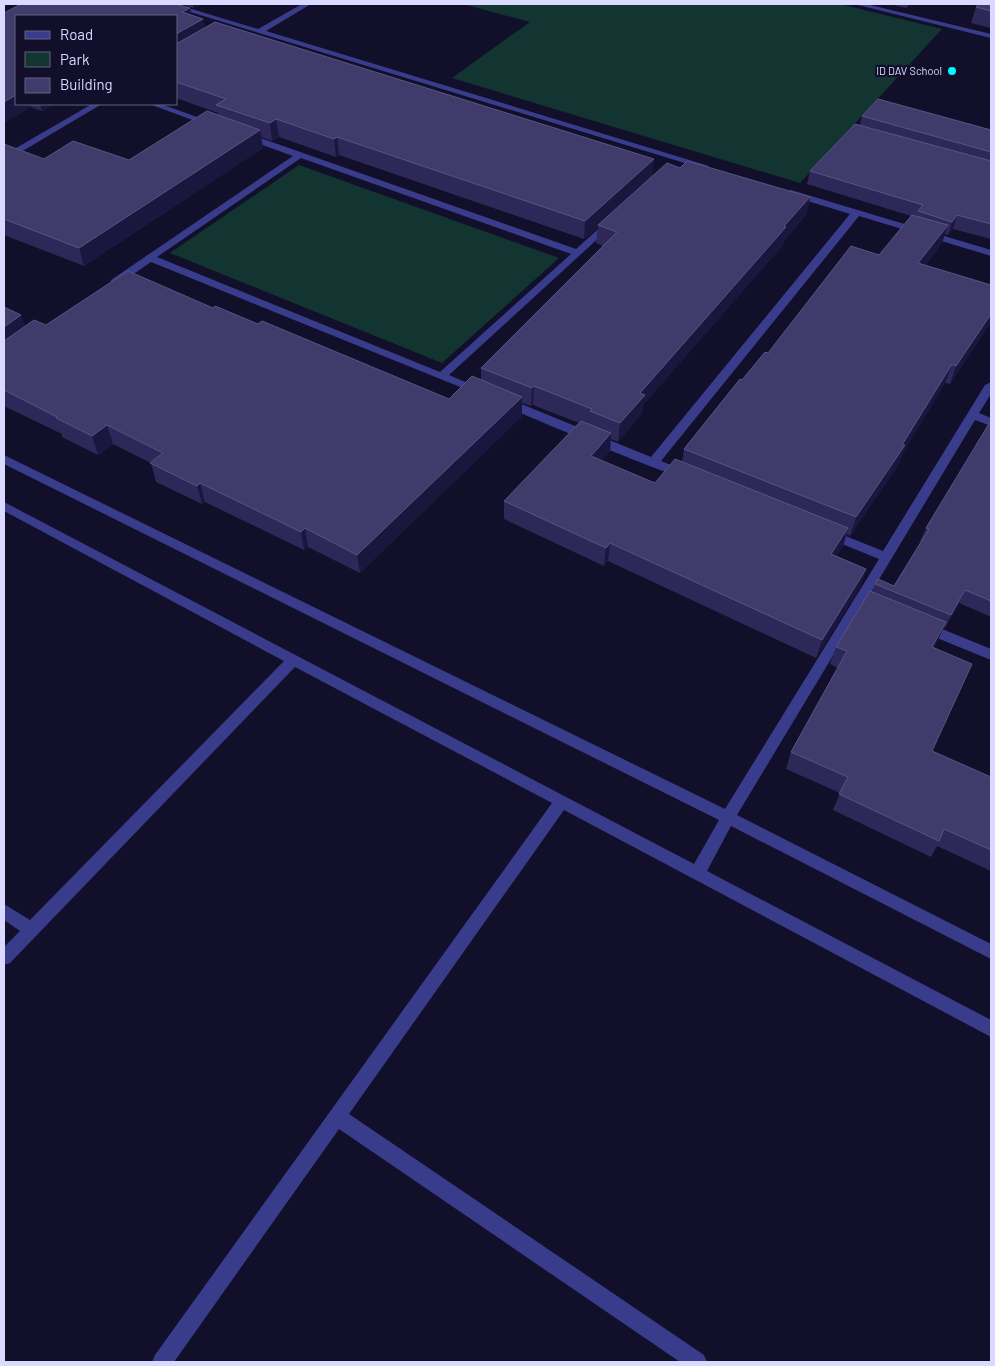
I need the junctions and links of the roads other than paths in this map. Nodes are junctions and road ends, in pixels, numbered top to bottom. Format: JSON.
{"nodes":[{"id":1,"x":168,"y":4,"type":"edge"},
{"id":2,"x":307,"y":4,"type":"edge"},
{"id":3,"x":858,"y":4,"type":"edge"},
{"id":4,"x":236,"y":24,"type":"junction"},
{"id":5,"x":227,"y":29,"type":"edge"},
{"id":6,"x":260,"y":31,"type":"junction"},
{"id":7,"x":991,"y":36,"type":"edge"},
{"id":8,"x":96,"y":105,"type":"edge"},
{"id":9,"x":156,"y":105,"type":"edge"},
{"id":10,"x":217,"y":126,"type":"edge"},
{"id":11,"x":236,"y":133,"type":"edge"},
{"id":12,"x":300,"y":155,"type":"junction"},
{"id":13,"x":4,"y":159,"type":"edge"},
{"id":14,"x":709,"y":168,"type":"edge"},
{"id":15,"x":783,"y":190,"type":"edge"},
{"id":16,"x":857,"y":212,"type":"junction"},
{"id":17,"x":615,"y":220,"type":"edge"},
{"id":18,"x":578,"y":253,"type":"junction"},
{"id":19,"x":991,"y":253,"type":"edge"},
{"id":20,"x":150,"y":258,"type":"junction"},
{"id":21,"x":109,"y":285,"type":"edge"},
{"id":22,"x":441,"y":377,"type":"junction"},
{"id":23,"x":991,"y":385,"type":"edge"},
{"id":24,"x":973,"y":415,"type":"junction"},
{"id":25,"x":991,"y":422,"type":"edge"},
{"id":26,"x":4,"y":459,"type":"edge"},
{"id":27,"x":653,"y":463,"type":"junction"},
{"id":28,"x":698,"y":481,"type":"edge"},
{"id":29,"x":4,"y":506,"type":"edge"},
{"id":30,"x":814,"y":528,"type":"edge"},
{"id":31,"x":886,"y":557,"type":"junction"},
{"id":32,"x":913,"y":622,"type":"edge"},
{"id":33,"x":991,"y":655,"type":"edge"},
{"id":34,"x":294,"y":659,"type":"junction"},
{"id":35,"x":561,"y":802,"type":"junction"},
{"id":36,"x":728,"y":817,"type":"junction"},
{"id":37,"x":698,"y":874,"type":"junction"},
{"id":38,"x":4,"y":910,"type":"edge"},
{"id":39,"x":31,"y":930,"type":"junction"},
{"id":40,"x":991,"y":952,"type":"edge"},
{"id":41,"x":4,"y":958,"type":"edge"},
{"id":42,"x":991,"y":1029,"type":"edge"},
{"id":43,"x":336,"y":1117,"type":"junction"},
{"id":44,"x":162,"y":1362,"type":"edge"},
{"id":45,"x":697,"y":1362,"type":"edge"}],
"edges":[{"from":1,"to":4,"type":"street"},
{"from":2,"to":6,"type":"street"},
{"from":3,"to":7,"type":"street"},
{"from":4,"to":5,"type":"street"},
{"from":4,"to":6,"type":"street"},
{"from":6,"to":14,"type":"street"},
{"from":8,"to":13,"type":"street"},
{"from":9,"to":10,"type":"street"},
{"from":11,"to":12,"type":"street"},
{"from":12,"to":18,"type":"street"},
{"from":12,"to":20,"type":"street"},
{"from":15,"to":16,"type":"street"},
{"from":16,"to":19,"type":"street"},
{"from":16,"to":27,"type":"street"},
{"from":17,"to":18,"type":"street"},
{"from":18,"to":22,"type":"street"},
{"from":20,"to":21,"type":"street"},
{"from":20,"to":22,"type":"street"},
{"from":22,"to":27,"type":"street"},
{"from":23,"to":24,"type":"street"},
{"from":24,"to":25,"type":"street"},
{"from":24,"to":31,"type":"street"},
{"from":26,"to":36,"type":"street"},
{"from":27,"to":28,"type":"street"},
{"from":29,"to":34,"type":"street"},
{"from":30,"to":31,"type":"street"},
{"from":31,"to":36,"type":"street"},
{"from":32,"to":33,"type":"street"},
{"from":34,"to":35,"type":"street"},
{"from":34,"to":39,"type":"street"},
{"from":35,"to":37,"type":"street"},
{"from":35,"to":43,"type":"street"},
{"from":36,"to":37,"type":"street"},
{"from":36,"to":40,"type":"street"},
{"from":37,"to":42,"type":"street"},
{"from":38,"to":39,"type":"street"},
{"from":39,"to":41,"type":"street"},
{"from":43,"to":44,"type":"street"},
{"from":43,"to":45,"type":"street"}]}
